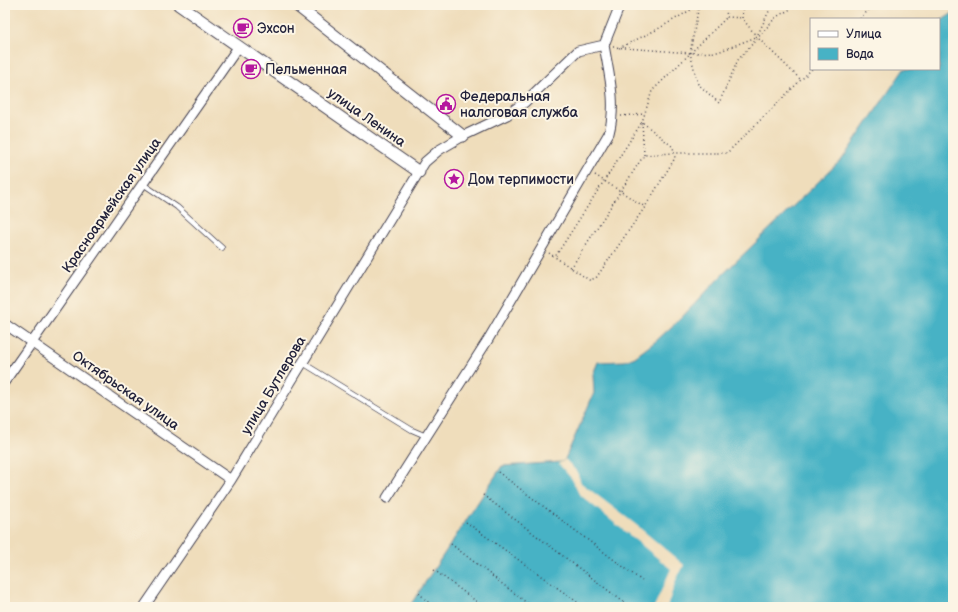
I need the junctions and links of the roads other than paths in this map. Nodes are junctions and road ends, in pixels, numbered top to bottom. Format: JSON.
{"nodes":[{"id":1,"x":178,"y":5,"type":"edge"},
{"id":2,"x":296,"y":5,"type":"edge"},
{"id":3,"x":620,"y":5,"type":"edge"},
{"id":4,"x":604,"y":44,"type":"junction"},
{"id":5,"x":239,"y":46,"type":"junction"},
{"id":6,"x":463,"y":136,"type":"junction"},
{"id":7,"x":419,"y":172,"type":"junction"},
{"id":8,"x":143,"y":184,"type":"junction"},
{"id":9,"x":222,"y":248,"type":"dead end"},
{"id":10,"x":5,"y":324,"type":"edge"},
{"id":11,"x":32,"y":342,"type":"junction"},
{"id":12,"x":303,"y":363,"type":"junction"},
{"id":13,"x":5,"y":381,"type":"edge"},
{"id":14,"x":426,"y":436,"type":"junction"},
{"id":15,"x":231,"y":480,"type":"junction"},
{"id":16,"x":387,"y":498,"type":"dead end"},
{"id":17,"x":144,"y":607,"type":"edge"}],
"edges":[{"from":1,"to":5,"type":"street","name":"улица Ленина"},
{"from":2,"to":6,"type":"street"},
{"from":3,"to":4,"type":"street"},
{"from":4,"to":6,"type":"street","name":"улица Бутлерова"},
{"from":4,"to":14,"type":"street"},
{"from":5,"to":7,"type":"street","name":"улица Ленина"},
{"from":5,"to":8,"type":"street","name":"Красноармейская улица"},
{"from":6,"to":7,"type":"street","name":"улица Бутлерова"},
{"from":7,"to":12,"type":"street","name":"улица Бутлерова"},
{"from":8,"to":9,"type":"lane"},
{"from":8,"to":11,"type":"street","name":"Красноармейская улица"},
{"from":10,"to":11,"type":"street","name":"Октябрьская улица"},
{"from":11,"to":13,"type":"street","name":"Красноармейская улица"},
{"from":11,"to":15,"type":"street","name":"Октябрьская улица"},
{"from":12,"to":14,"type":"lane"},
{"from":12,"to":15,"type":"street","name":"улица Бутлерова"},
{"from":14,"to":16,"type":"street"},
{"from":15,"to":17,"type":"street","name":"улица Бутлерова"}]}
